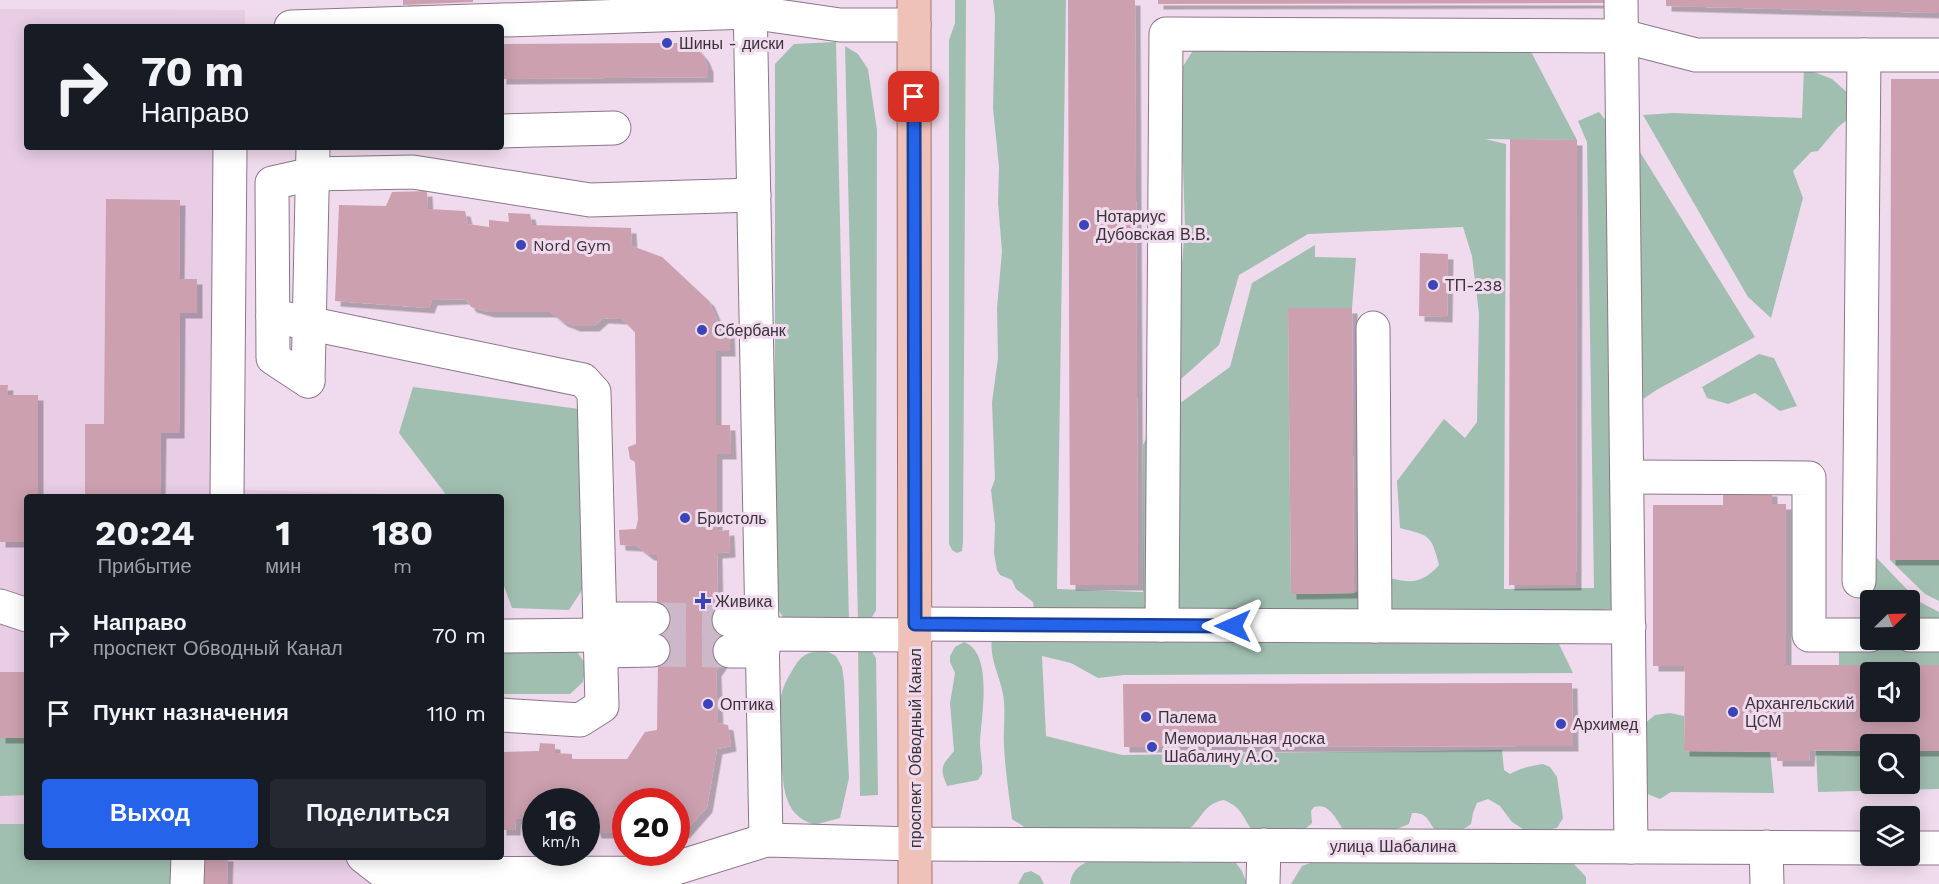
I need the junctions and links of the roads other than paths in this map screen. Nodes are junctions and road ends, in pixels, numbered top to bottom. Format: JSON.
{"nodes":[{"id":1,"x":1621,"y":0,"type":"edge"},
{"id":2,"x":750,"y":6,"type":"edge"},
{"id":3,"x":581,"y":9,"type":"edge"},
{"id":4,"x":914,"y":13,"type":"edge"},
{"id":5,"x":339,"y":24,"type":"edge"},
{"id":6,"x":1622,"y":36,"type":"junction"},
{"id":7,"x":1864,"y":55,"type":"junction"},
{"id":8,"x":1939,"y":55,"type":"edge"},
{"id":9,"x":614,"y":128,"type":"dead end"},
{"id":10,"x":504,"y":131,"type":"edge"},
{"id":11,"x":230,"y":150,"type":"edge"},
{"id":12,"x":312,"y":160,"type":"edge"},
{"id":13,"x":754,"y":195,"type":"junction"},
{"id":14,"x":273,"y":316,"type":"junction"},
{"id":15,"x":309,"y":324,"type":"junction"},
{"id":16,"x":1373,"y":328,"type":"dead end"},
{"id":17,"x":1627,"y":477,"type":"junction"},
{"id":18,"x":227,"y":494,"type":"edge"},
{"id":19,"x":1859,"y":581,"type":"dead end"},
{"id":20,"x":0,"y":606,"type":"edge"},
{"id":21,"x":24,"y":614,"type":"edge"},
{"id":22,"x":1162,"y":625,"type":"junction"},
{"id":23,"x":1375,"y":626,"type":"junction"},
{"id":24,"x":1629,"y":627,"type":"junction"},
{"id":25,"x":916,"y":629,"type":"junction"},
{"id":26,"x":601,"y":635,"type":"junction"},
{"id":27,"x":653,"y":635,"type":"tunnel mouth"},
{"id":28,"x":729,"y":635,"type":"tunnel mouth"},
{"id":29,"x":762,"y":635,"type":"junction"},
{"id":30,"x":1860,"y":635,"type":"edge"},
{"id":31,"x":1920,"y":635,"type":"edge"},
{"id":32,"x":1939,"y":635,"type":"edge"},
{"id":33,"x":504,"y":636,"type":"edge"},
{"id":34,"x":504,"y":715,"type":"edge"},
{"id":35,"x":766,"y":840,"type":"junction"},
{"id":36,"x":915,"y":844,"type":"junction"},
{"id":37,"x":1264,"y":845,"type":"junction"},
{"id":38,"x":1631,"y":846,"type":"junction"},
{"id":39,"x":1766,"y":847,"type":"junction"},
{"id":40,"x":1860,"y":848,"type":"edge"},
{"id":41,"x":1920,"y":848,"type":"edge"},
{"id":42,"x":1939,"y":848,"type":"edge"},
{"id":43,"x":188,"y":860,"type":"edge"},
{"id":44,"x":368,"y":860,"type":"edge"},
{"id":45,"x":187,"y":884,"type":"edge"},
{"id":46,"x":915,"y":884,"type":"edge"},
{"id":47,"x":1263,"y":884,"type":"edge"},
{"id":48,"x":1767,"y":884,"type":"edge"}],
"edges":[{"from":1,"to":6,"type":"street"},
{"from":2,"to":3,"type":"street"},
{"from":2,"to":4,"type":"street"},
{"from":2,"to":13,"type":"street"},
{"from":3,"to":5,"type":"street"},
{"from":4,"to":25,"type":"main road","name":"проспект Обводный Канал"},
{"from":6,"to":7,"type":"street"},
{"from":6,"to":17,"type":"street"},
{"from":6,"to":22,"type":"street"},
{"from":7,"to":8,"type":"street"},
{"from":7,"to":19,"type":"street"},
{"from":9,"to":10,"type":"street"},
{"from":11,"to":18,"type":"street"},
{"from":12,"to":13,"type":"street"},
{"from":12,"to":14,"type":"street"},
{"from":12,"to":15,"type":"street"},
{"from":13,"to":29,"type":"street"},
{"from":14,"to":15,"type":"street"},
{"from":14,"to":15,"type":"street"},
{"from":15,"to":26,"type":"street"},
{"from":16,"to":23,"type":"street"},
{"from":17,"to":24,"type":"street"},
{"from":17,"to":30,"type":"street"},
{"from":20,"to":21,"type":"street"},
{"from":22,"to":23,"type":"street"},
{"from":22,"to":25,"type":"street"},
{"from":23,"to":24,"type":"street"},
{"from":24,"to":38,"type":"street"},
{"from":25,"to":29,"type":"street"},
{"from":25,"to":36,"type":"main road","name":"проспект Обводный Канал"},
{"from":26,"to":27,"type":"street"},
{"from":26,"to":33,"type":"street"},
{"from":26,"to":34,"type":"street"},
{"from":28,"to":29,"type":"street"},
{"from":29,"to":35,"type":"street"},
{"from":31,"to":32,"type":"street"},
{"from":35,"to":36,"type":"street","name":"улица Шабалина"},
{"from":35,"to":44,"type":"street","name":"улица Шабалина"},
{"from":36,"to":37,"type":"street","name":"улица Шабалина"},
{"from":36,"to":46,"type":"main road","name":"проспект Обводный Канал"},
{"from":37,"to":38,"type":"street","name":"улица Шабалина"},
{"from":37,"to":47,"type":"street"},
{"from":38,"to":39,"type":"street","name":"улица Шабалина"},
{"from":39,"to":40,"type":"street","name":"улица Шабалина"},
{"from":39,"to":48,"type":"street"},
{"from":41,"to":42,"type":"street"},
{"from":43,"to":45,"type":"street"}]}
